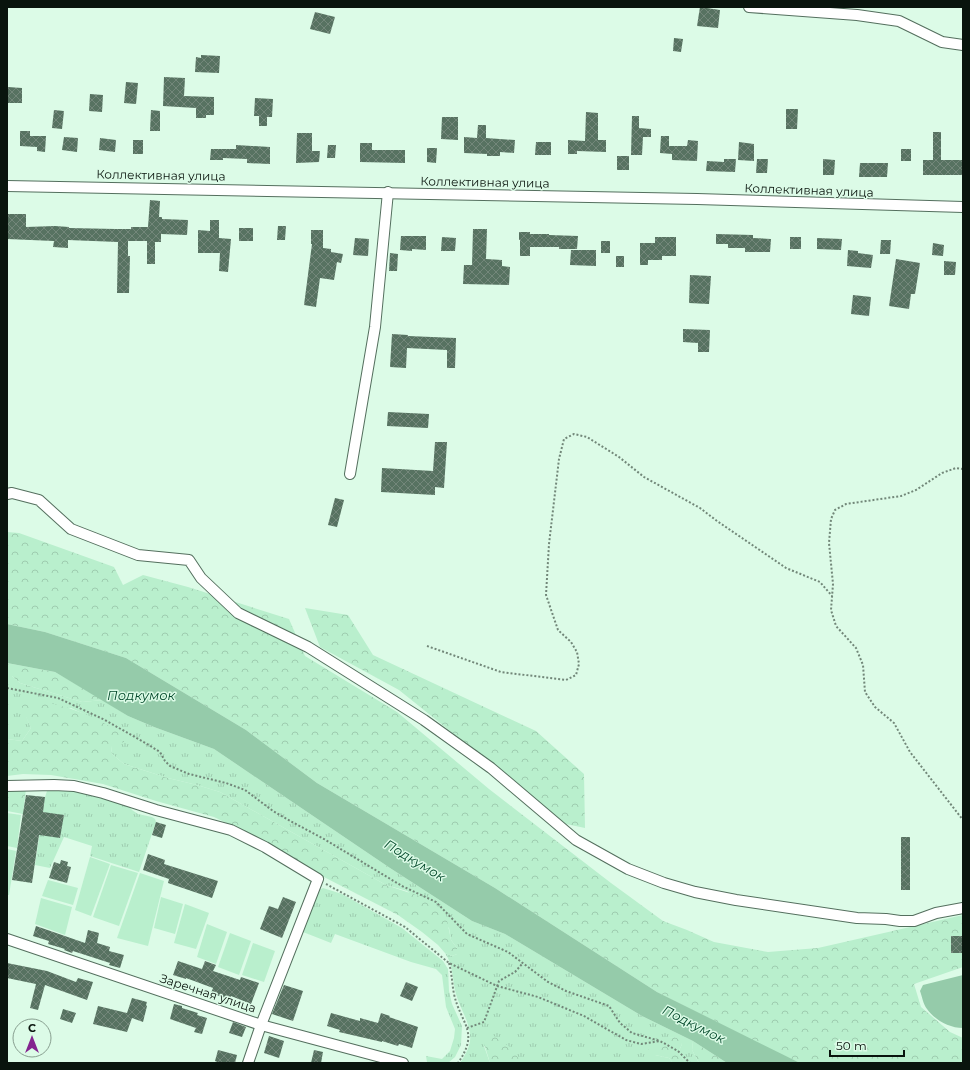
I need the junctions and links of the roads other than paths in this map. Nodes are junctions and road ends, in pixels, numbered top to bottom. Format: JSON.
{"nodes":[{"id":1,"x":749,"y":7,"type":"edge"},
{"id":2,"x":963,"y":45,"type":"edge"},
{"id":3,"x":7,"y":186,"type":"edge"},
{"id":4,"x":388,"y":192,"type":"junction"},
{"id":5,"x":963,"y":207,"type":"edge"},
{"id":6,"x":350,"y":474,"type":"dead end"},
{"id":7,"x":7,"y":494,"type":"edge"},
{"id":8,"x":7,"y":786,"type":"edge"},
{"id":9,"x":963,"y":908,"type":"edge"},
{"id":10,"x":7,"y":940,"type":"edge"},
{"id":11,"x":261,"y":1025,"type":"junction"},
{"id":12,"x":248,"y":1063,"type":"edge"},
{"id":13,"x":403,"y":1063,"type":"edge"}],
"edges":[{"from":1,"to":2,"type":"street"},
{"from":3,"to":4,"type":"street","name":"Коллективная улица"},
{"from":4,"to":5,"type":"street","name":"Коллективная улица"},
{"from":4,"to":6,"type":"street"},
{"from":7,"to":9,"type":"street"},
{"from":8,"to":11,"type":"street"},
{"from":10,"to":11,"type":"street","name":"Заречная улица"},
{"from":11,"to":12,"type":"street"},
{"from":11,"to":13,"type":"street","name":"Заречная улица"}]}
